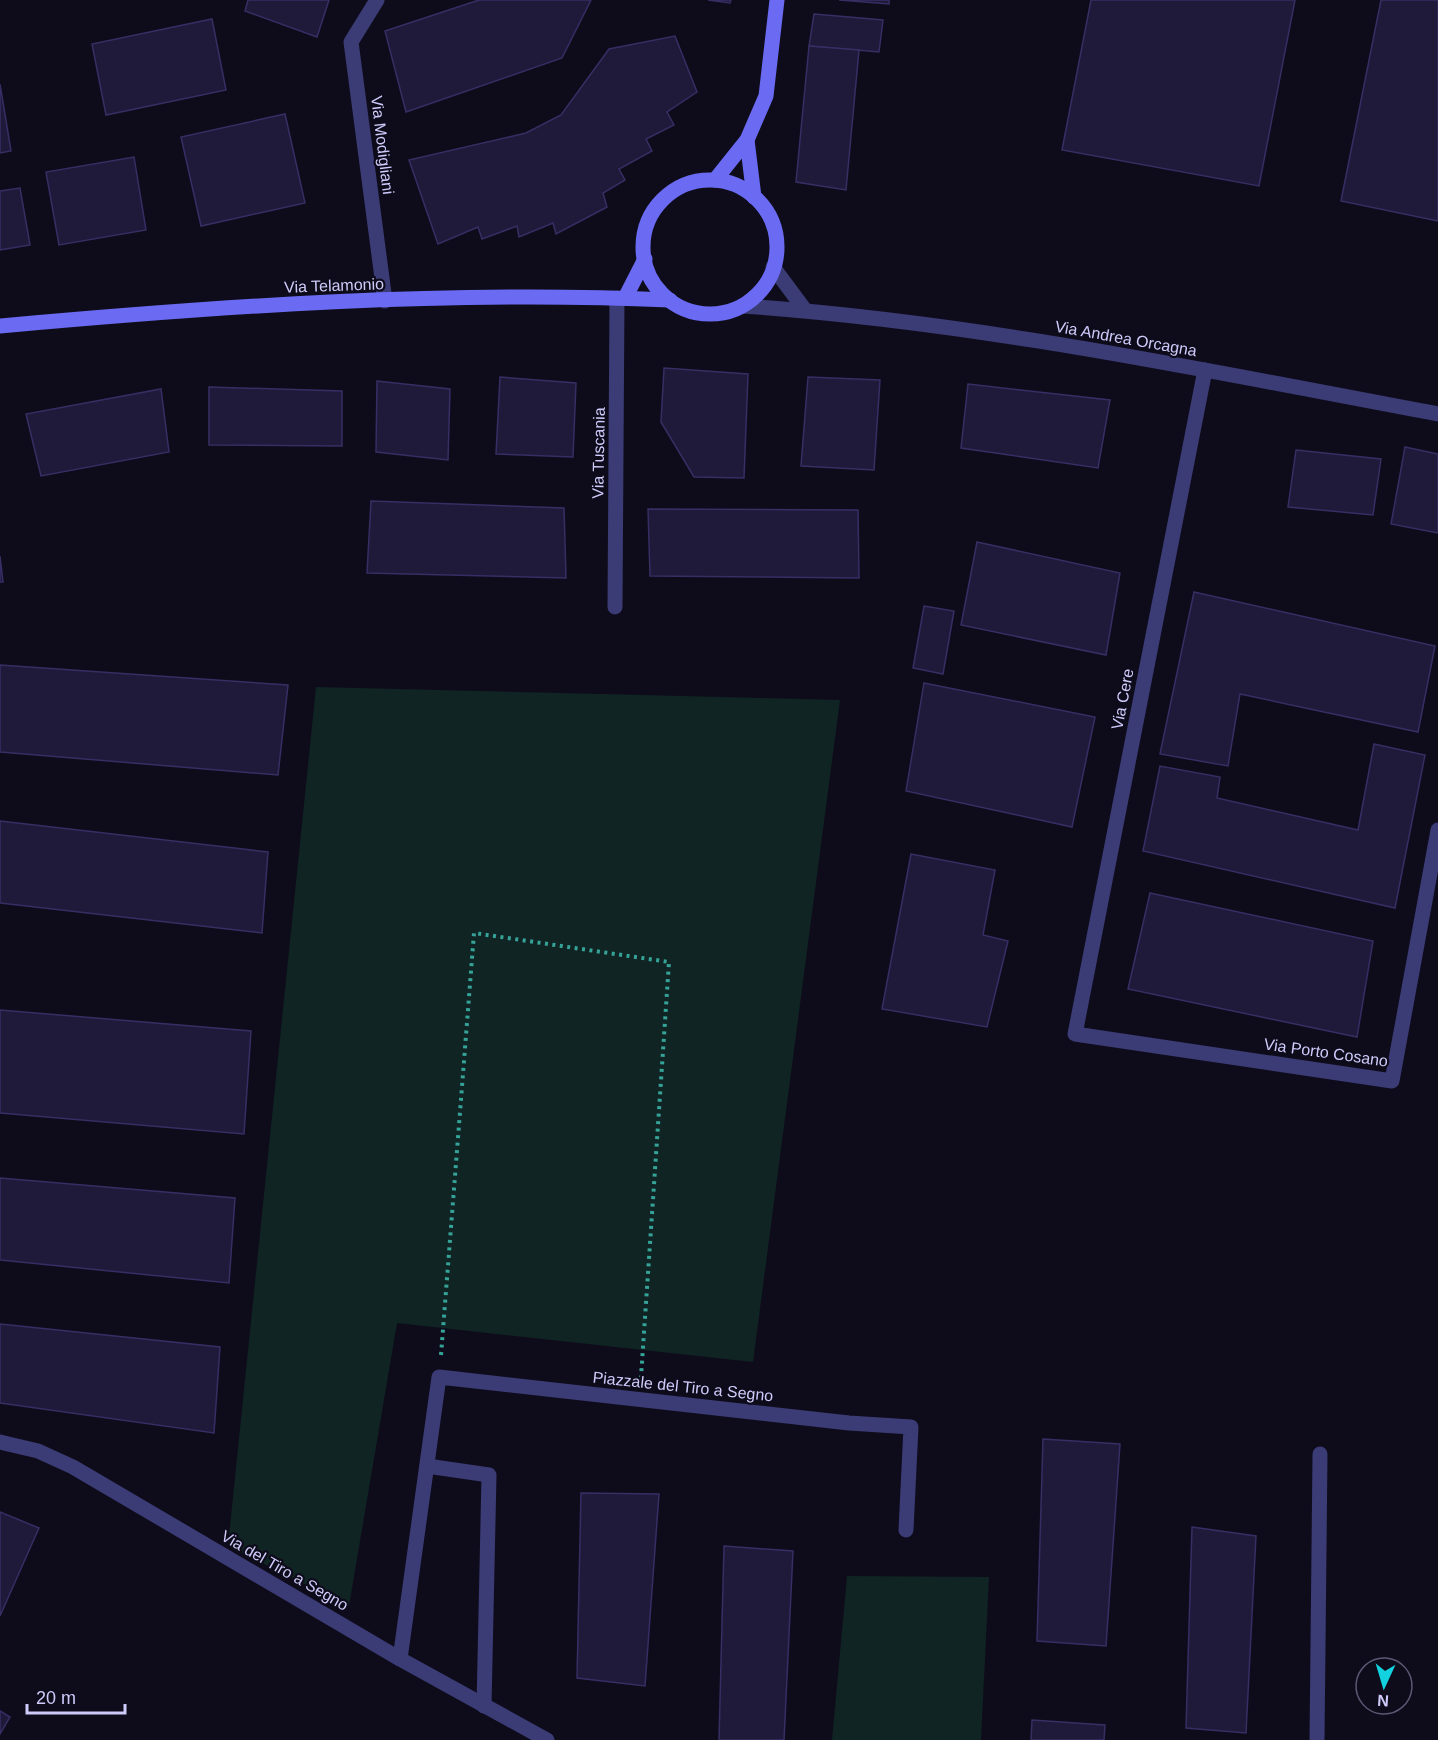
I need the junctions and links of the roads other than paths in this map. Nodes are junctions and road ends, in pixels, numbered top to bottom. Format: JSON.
{"nodes":[{"id":1,"x":377,"y":0,"type":"edge"},
{"id":2,"x":777,"y":0,"type":"edge"},
{"id":3,"x":747,"y":140,"type":"junction"},
{"id":4,"x":715,"y":180,"type":"junction"},
{"id":5,"x":754,"y":197,"type":"junction"},
{"id":6,"x":645,"y":259,"type":"junction"},
{"id":7,"x":773,"y":267,"type":"junction"},
{"id":8,"x":621,"y":298,"type":"junction"},
{"id":9,"x":670,"y":300,"type":"junction"},
{"id":10,"x":385,"y":301,"type":"junction"},
{"id":11,"x":743,"y":306,"type":"junction"},
{"id":12,"x":805,"y":310,"type":"junction"},
{"id":13,"x":0,"y":326,"type":"edge"},
{"id":14,"x":1204,"y":370,"type":"junction"},
{"id":15,"x":1438,"y":414,"type":"edge"},
{"id":16,"x":615,"y":608,"type":"dead end"},
{"id":17,"x":1438,"y":830,"type":"edge"},
{"id":18,"x":1075,"y":1034,"type":"joint"},
{"id":19,"x":0,"y":1442,"type":"edge"},
{"id":20,"x":1320,"y":1454,"type":"dead end"},
{"id":21,"x":427,"y":1466,"type":"junction"},
{"id":22,"x":906,"y":1530,"type":"dead end"},
{"id":23,"x":400,"y":1659,"type":"junction"},
{"id":24,"x":484,"y":1706,"type":"junction"},
{"id":25,"x":547,"y":1740,"type":"edge"},
{"id":26,"x":1317,"y":1740,"type":"edge"}],
"edges":[{"from":1,"to":10,"type":"street","name":"Via Modigliani"},
{"from":2,"to":3,"type":"main road"},
{"from":3,"to":4,"type":"main road"},
{"from":3,"to":5,"type":"main road"},
{"from":4,"to":5,"type":"main road"},
{"from":4,"to":6,"type":"main road"},
{"from":5,"to":7,"type":"main road"},
{"from":6,"to":8,"type":"main road"},
{"from":6,"to":9,"type":"main road"},
{"from":7,"to":11,"type":"main road"},
{"from":7,"to":12,"type":"street"},
{"from":8,"to":9,"type":"main road","name":"Via Telamonio"},
{"from":8,"to":10,"type":"main road","name":"Via Telamonio"},
{"from":8,"to":16,"type":"street","name":"Via Tuscania"},
{"from":9,"to":11,"type":"main road"},
{"from":10,"to":13,"type":"main road","name":"Via Telamonio"},
{"from":11,"to":12,"type":"street"},
{"from":12,"to":14,"type":"street","name":"Via Andrea Orcagna"},
{"from":14,"to":15,"type":"street","name":"Via Andrea Orcagna"},
{"from":14,"to":18,"type":"street","name":"Via Cere"},
{"from":17,"to":18,"type":"street","name":"Via Porto Cosano"},
{"from":19,"to":23,"type":"street","name":"Via del Tiro a Segno"},
{"from":20,"to":26,"type":"street"},
{"from":21,"to":22,"type":"street","name":"Piazzale del Tiro a Segno"},
{"from":21,"to":23,"type":"street"},
{"from":21,"to":24,"type":"street"},
{"from":23,"to":24,"type":"street","name":"Via del Tiro a Segno"},
{"from":24,"to":25,"type":"street","name":"Via del Tiro a Segno"}]}
